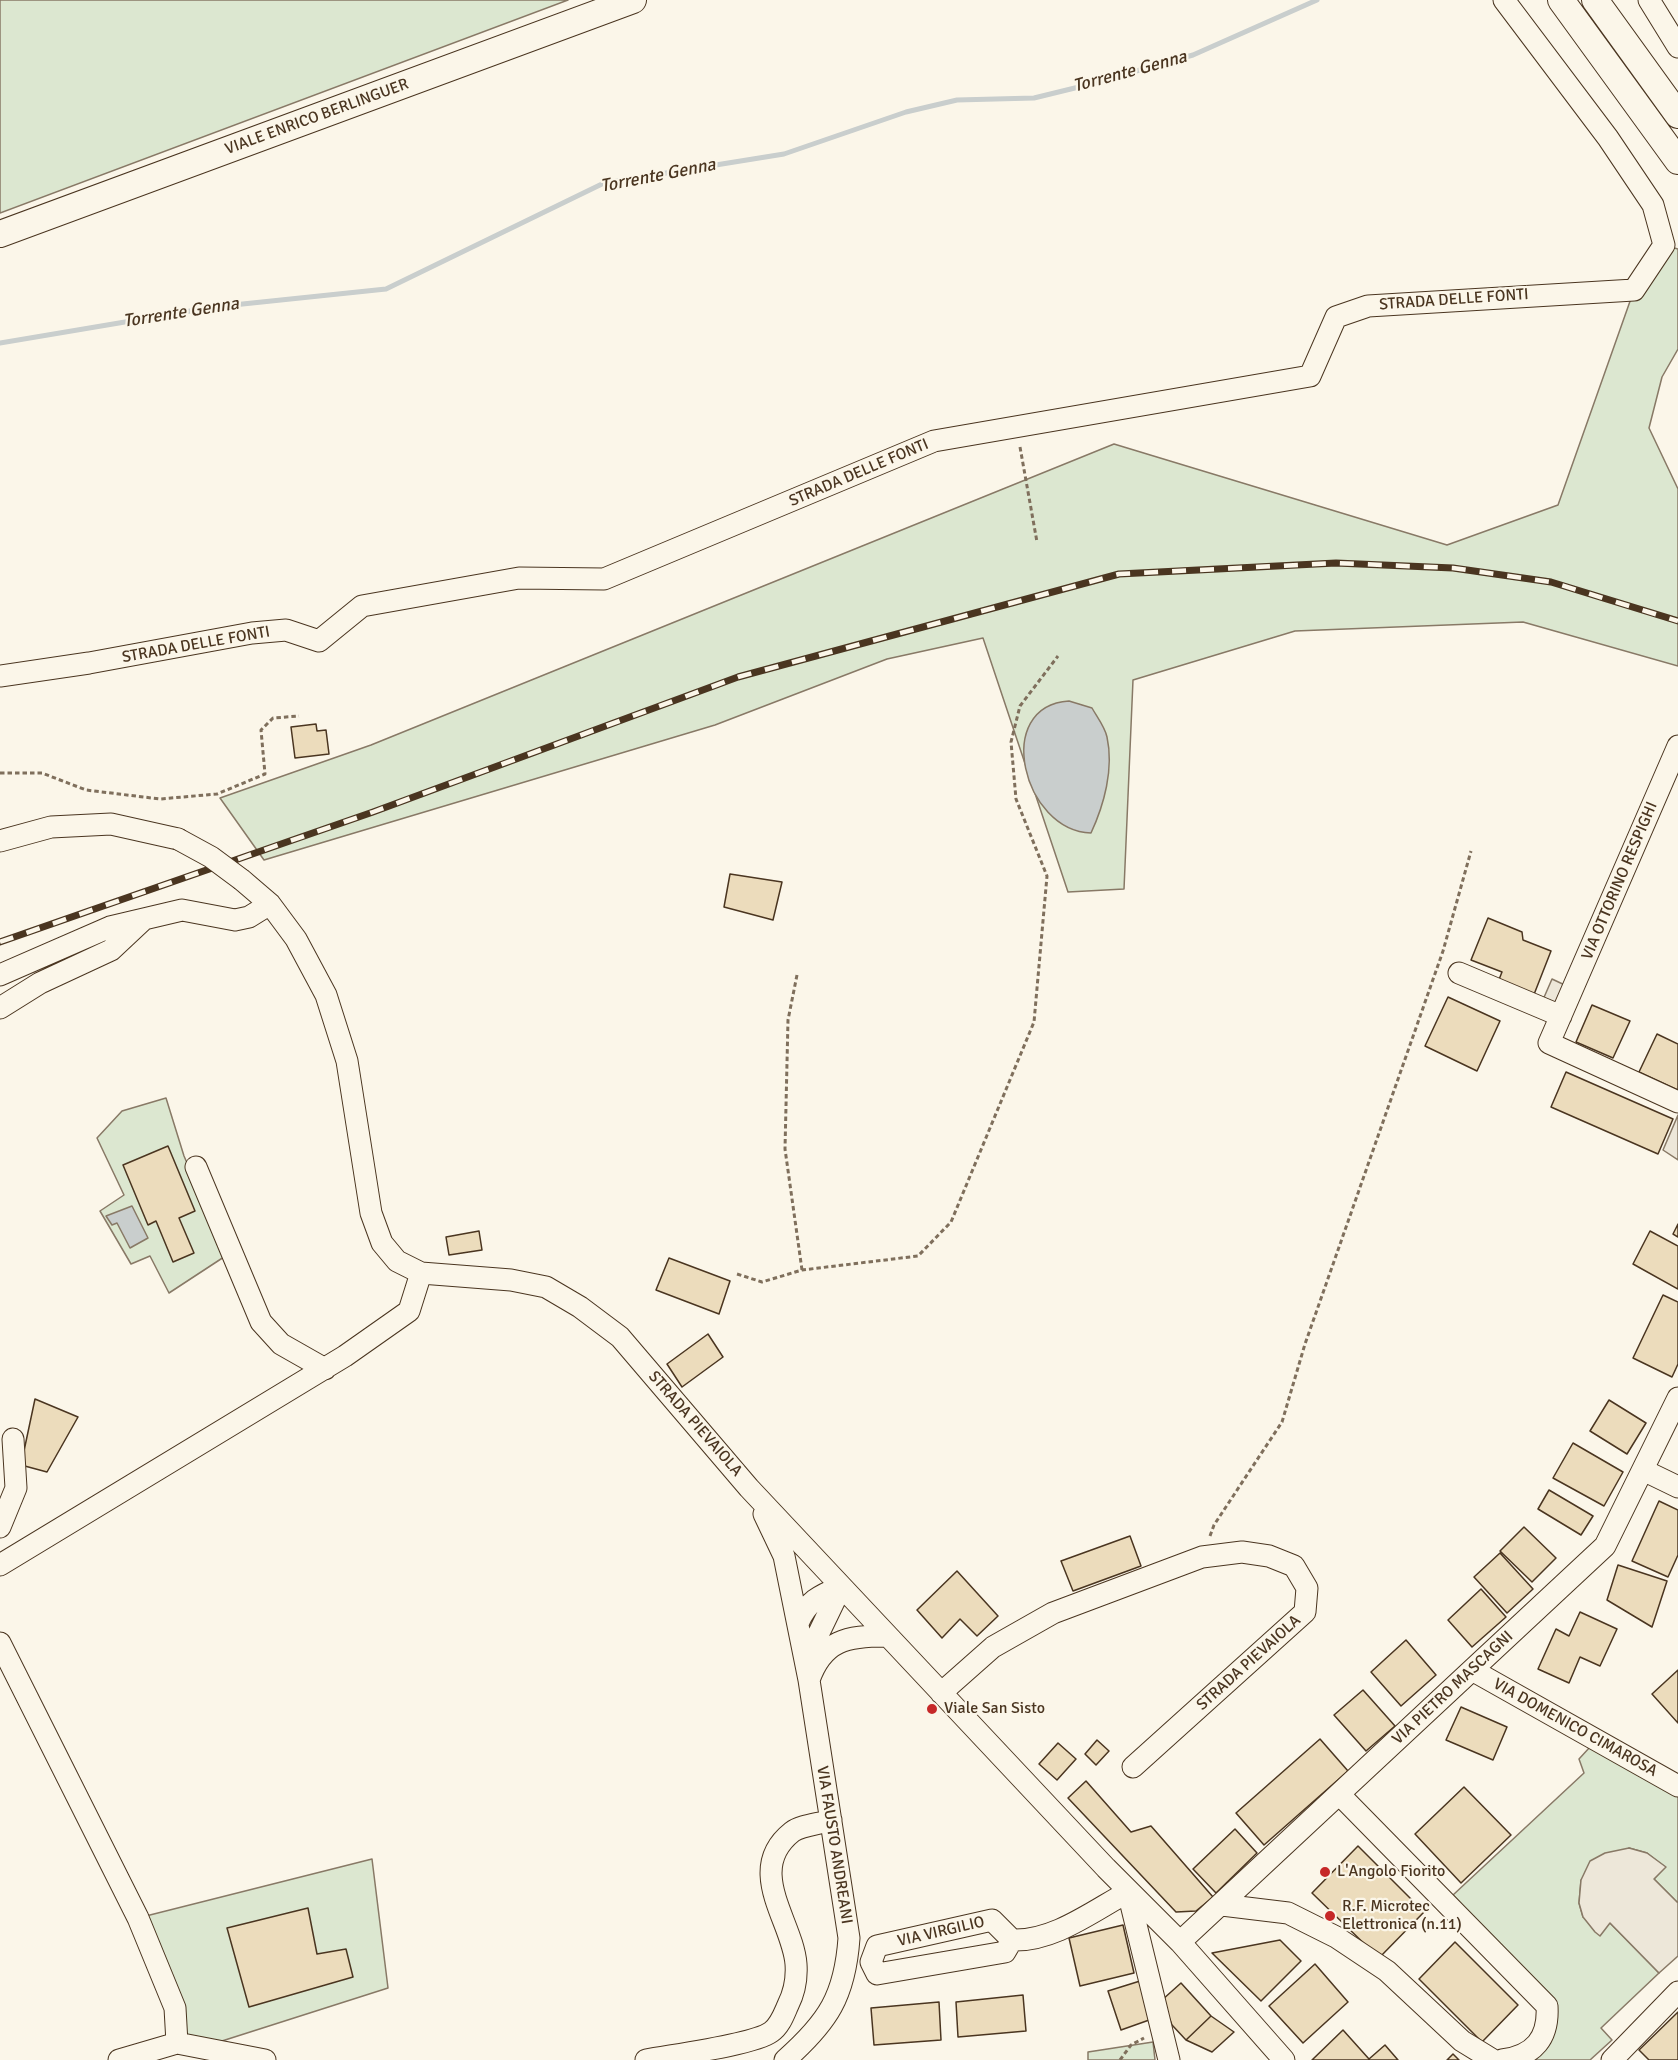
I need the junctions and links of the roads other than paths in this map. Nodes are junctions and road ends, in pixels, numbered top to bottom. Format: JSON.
{"nodes":[{"id":1,"x":633,"y":0,"type":"edge"},
{"id":2,"x":1504,"y":0,"type":"edge"},
{"id":3,"x":1561,"y":0,"type":"edge"},
{"id":4,"x":1595,"y":0,"type":"edge"},
{"id":5,"x":1650,"y":0,"type":"edge"},
{"id":6,"x":1678,"y":47,"type":"edge"},
{"id":7,"x":1678,"y":115,"type":"edge"},
{"id":8,"x":1678,"y":161,"type":"edge"},
{"id":9,"x":0,"y":234,"type":"edge"},
{"id":10,"x":1671,"y":245,"type":"edge"},
{"id":11,"x":0,"y":676,"type":"edge"},
{"id":12,"x":1678,"y":746,"type":"edge"},
{"id":13,"x":0,"y":841,"type":"edge"},
{"id":14,"x":270,"y":904,"type":"junction"},
{"id":15,"x":143,"y":919,"type":"junction"},
{"id":16,"x":1459,"y":973,"type":"dead end"},
{"id":17,"x":0,"y":975,"type":"edge"},
{"id":18,"x":0,"y":1008,"type":"edge"},
{"id":19,"x":1561,"y":1016,"type":"junction"},
{"id":20,"x":1678,"y":1102,"type":"edge"},
{"id":21,"x":196,"y":1167,"type":"dead end"},
{"id":22,"x":421,"y":1273,"type":"junction"},
{"id":23,"x":325,"y":1369,"type":"junction"},
{"id":24,"x":1678,"y":1398,"type":"edge"},
{"id":25,"x":13,"y":1439,"type":"dead end"},
{"id":26,"x":1643,"y":1470,"type":"junction"},
{"id":27,"x":1678,"y":1487,"type":"edge"},
{"id":28,"x":749,"y":1488,"type":"junction"},
{"id":29,"x":0,"y":1527,"type":"edge"},
{"id":30,"x":0,"y":1565,"type":"edge"},
{"id":31,"x":840,"y":1587,"type":"junction"},
{"id":32,"x":798,"y":1623,"type":"junction"},
{"id":33,"x":886,"y":1636,"type":"junction"},
{"id":34,"x":0,"y":1643,"type":"edge"},
{"id":35,"x":813,"y":1670,"type":"junction"},
{"id":36,"x":1472,"y":1670,"type":"junction"},
{"id":37,"x":941,"y":1693,"type":"junction"},
{"id":38,"x":1133,"y":1767,"type":"dead end"},
{"id":39,"x":1678,"y":1786,"type":"edge"},
{"id":40,"x":1340,"y":1795,"type":"junction"},
{"id":41,"x":831,"y":1820,"type":"junction"},
{"id":42,"x":1128,"y":1892,"type":"junction"},
{"id":43,"x":1222,"y":1905,"type":"junction"},
{"id":44,"x":1012,"y":1940,"type":"junction"},
{"id":45,"x":1180,"y":1942,"type":"junction"},
{"id":46,"x":1678,"y":1992,"type":"edge"},
{"id":47,"x":177,"y":2043,"type":"junction"},
{"id":48,"x":120,"y":2060,"type":"edge"},
{"id":49,"x":265,"y":2060,"type":"edge"},
{"id":50,"x":646,"y":2060,"type":"edge"},
{"id":51,"x":785,"y":2060,"type":"edge"},
{"id":52,"x":1169,"y":2060,"type":"edge"},
{"id":53,"x":1284,"y":2060,"type":"edge"},
{"id":54,"x":1493,"y":2060,"type":"edge"},
{"id":55,"x":1502,"y":2060,"type":"edge"},
{"id":56,"x":1612,"y":2060,"type":"edge"}],
"edges":[{"from":1,"to":9,"type":"main road","name":"VIALE ENRICO BERLINGUER"},
{"from":2,"to":10,"type":"street"},
{"from":3,"to":8,"type":"main road"},
{"from":4,"to":7,"type":"main road"},
{"from":5,"to":6,"type":"street"},
{"from":10,"to":11,"type":"street","name":"STRADA DELLE FONTI"},
{"from":12,"to":19,"type":"street","name":"VIA OTTORINO RESPIGHI"},
{"from":13,"to":14,"type":"street","name":"STRADA PIEVAIOLA","bridge":true},
{"from":14,"to":15,"type":"street"},
{"from":14,"to":22,"type":"street","name":"STRADA PIEVAIOLA"},
{"from":15,"to":17,"type":"street"},
{"from":15,"to":18,"type":"street"},
{"from":16,"to":19,"type":"street"},
{"from":19,"to":20,"type":"street","name":"VIA OTTORINO RESPIGHI"},
{"from":21,"to":23,"type":"street"},
{"from":22,"to":23,"type":"street"},
{"from":22,"to":28,"type":"street","name":"STRADA PIEVAIOLA"},
{"from":23,"to":30,"type":"street"},
{"from":24,"to":26,"type":"street","name":"VIA PIETRO MASCAGNI"},
{"from":25,"to":29,"type":"street"},
{"from":26,"to":27,"type":"street"},
{"from":26,"to":36,"type":"street","name":"VIA PIETRO MASCAGNI"},
{"from":28,"to":31,"type":"street","name":"STRADA PIEVAIOLA"},
{"from":28,"to":32,"type":"street","name":"VIA FAUSTO ANDREANI"},
{"from":31,"to":32,"type":"street"},
{"from":31,"to":33,"type":"street","name":"STRADA PIEVAIOLA"},
{"from":31,"to":35,"type":"street","name":"VIA FAUSTO ANDREANI"},
{"from":32,"to":35,"type":"street","name":"VIA FAUSTO ANDREANI"},
{"from":33,"to":35,"type":"street"},
{"from":33,"to":37,"type":"street","name":"STRADA PIEVAIOLA"},
{"from":34,"to":47,"type":"street"},
{"from":35,"to":41,"type":"street","name":"VIA FAUSTO ANDREANI"},
{"from":36,"to":39,"type":"street","name":"VIA DOMENICO CIMAROSA"},
{"from":36,"to":40,"type":"street","name":"VIA PIETRO MASCAGNI"},
{"from":37,"to":38,"type":"street","name":"STRADA PIEVAIOLA"},
{"from":37,"to":42,"type":"street"},
{"from":40,"to":43,"type":"street","name":"VIA PIETRO MASCAGNI"},
{"from":40,"to":55,"type":"street"},
{"from":41,"to":50,"type":"street"},
{"from":41,"to":51,"type":"street","name":"VIA FAUSTO ANDREANI"},
{"from":42,"to":44,"type":"street"},
{"from":42,"to":45,"type":"street"},
{"from":42,"to":52,"type":"street"},
{"from":43,"to":45,"type":"street","name":"VIA PIETRO MASCAGNI"},
{"from":43,"to":54,"type":"street"},
{"from":44,"to":44,"type":"street","name":"VIA VIRGILIO"},
{"from":45,"to":53,"type":"street"},
{"from":46,"to":56,"type":"street"},
{"from":47,"to":48,"type":"street"},
{"from":47,"to":49,"type":"street"}]}
